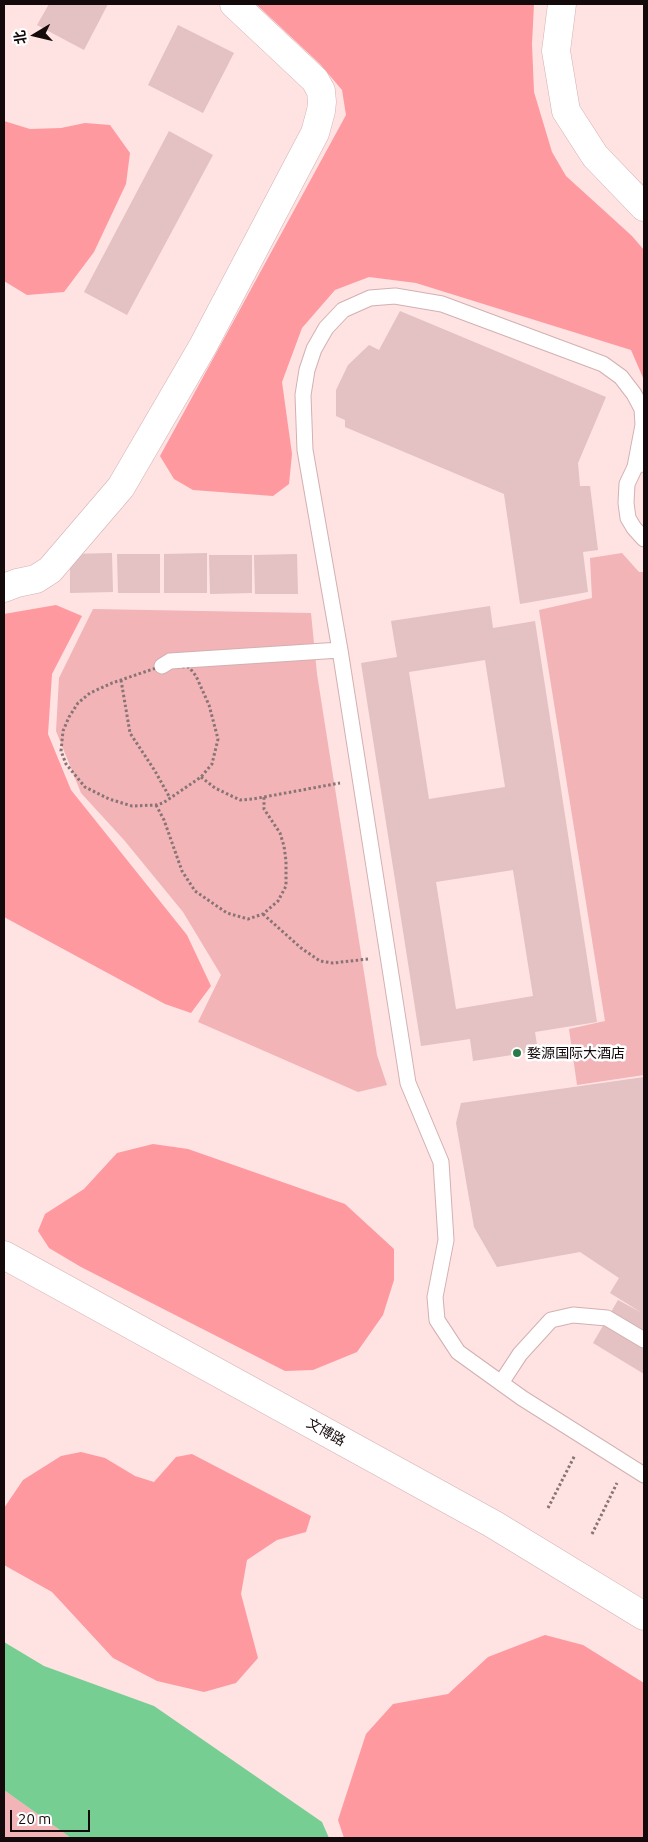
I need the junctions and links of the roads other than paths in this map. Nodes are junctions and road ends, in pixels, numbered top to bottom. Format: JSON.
{"nodes":[{"id":1,"x":234,"y":4,"type":"edge"},
{"id":2,"x":562,"y":4,"type":"edge"},
{"id":3,"x":644,"y":207,"type":"edge"},
{"id":4,"x":640,"y":464,"type":"edge"},
{"id":5,"x":644,"y":539,"type":"edge"},
{"id":6,"x":8,"y":581,"type":"edge"},
{"id":7,"x":340,"y":650,"type":"junction"},
{"id":8,"x":162,"y":666,"type":"road end"},
{"id":9,"x":4,"y":1255,"type":"edge"},
{"id":10,"x":644,"y":1340,"type":"edge"},
{"id":11,"x":502,"y":1383,"type":"junction"},
{"id":12,"x":644,"y":1475,"type":"edge"},
{"id":13,"x":644,"y":1616,"type":"edge"}],
"edges":[{"from":1,"to":6,"type":"street"},
{"from":2,"to":3,"type":"street"},
{"from":4,"to":5,"type":"lane"},
{"from":4,"to":7,"type":"lane"},
{"from":7,"to":8,"type":"lane"},
{"from":7,"to":11,"type":"lane"},
{"from":9,"to":13,"type":"street","name":"文博路"},
{"from":10,"to":11,"type":"lane"},
{"from":11,"to":12,"type":"lane"}]}
